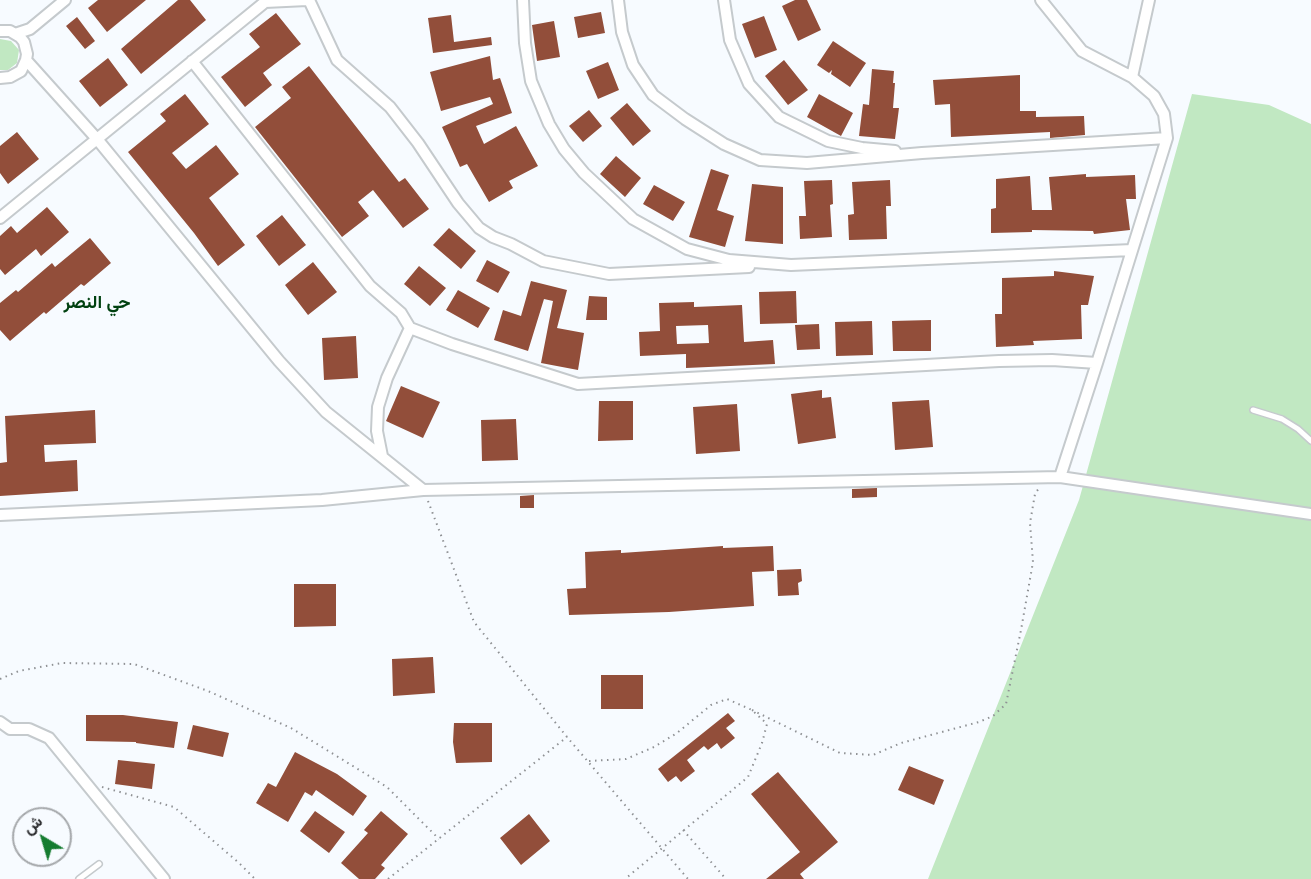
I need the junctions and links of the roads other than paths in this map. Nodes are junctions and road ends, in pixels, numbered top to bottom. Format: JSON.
{"nodes":[{"id":1,"x":65,"y":0,"type":"edge"},
{"id":2,"x":308,"y":0,"type":"edge"},
{"id":3,"x":523,"y":0,"type":"edge"},
{"id":4,"x":618,"y":0,"type":"edge"},
{"id":5,"x":724,"y":0,"type":"edge"},
{"id":6,"x":1041,"y":0,"type":"edge"},
{"id":7,"x":1149,"y":0,"type":"edge"},
{"id":8,"x":0,"y":31,"type":"edge"},
{"id":9,"x":15,"y":34,"type":"junction"},
{"id":10,"x":27,"y":60,"type":"junction"},
{"id":11,"x":192,"y":61,"type":"junction"},
{"id":12,"x":1132,"y":77,"type":"junction"},
{"id":13,"x":0,"y":78,"type":"edge"},
{"id":14,"x":1167,"y":138,"type":"junction"},
{"id":15,"x":97,"y":139,"type":"junction"},
{"id":16,"x":922,"y":153,"type":"junction"},
{"id":17,"x":0,"y":219,"type":"edge"},
{"id":18,"x":1132,"y":250,"type":"junction"},
{"id":19,"x":791,"y":265,"type":"junction"},
{"id":20,"x":410,"y":328,"type":"junction"},
{"id":21,"x":1097,"y":363,"type":"junction"},
{"id":22,"x":1254,"y":410,"type":"dead end"},
{"id":23,"x":1311,"y":441,"type":"edge"},
{"id":24,"x":382,"y":456,"type":"junction"},
{"id":25,"x":1060,"y":477,"type":"junction"},
{"id":26,"x":423,"y":490,"type":"junction"},
{"id":27,"x":1311,"y":514,"type":"edge"},
{"id":28,"x":0,"y":516,"type":"edge"},
{"id":29,"x":0,"y":722,"type":"edge"},
{"id":30,"x":99,"y":864,"type":"dead end"},
{"id":31,"x":79,"y":879,"type":"edge"},
{"id":32,"x":164,"y":879,"type":"edge"}],
"edges":[{"from":1,"to":9,"type":"street"},
{"from":2,"to":11,"type":"street"},
{"from":2,"to":19,"type":"street"},
{"from":3,"to":19,"type":"street"},
{"from":4,"to":16,"type":"street"},
{"from":5,"to":16,"type":"street"},
{"from":6,"to":12,"type":"street"},
{"from":7,"to":12,"type":"street"},
{"from":8,"to":9,"type":"street"},
{"from":9,"to":10,"type":"street"},
{"from":10,"to":13,"type":"street"},
{"from":10,"to":15,"type":"street"},
{"from":11,"to":15,"type":"street"},
{"from":11,"to":20,"type":"street"},
{"from":12,"to":14,"type":"street"},
{"from":14,"to":16,"type":"street"},
{"from":14,"to":18,"type":"street"},
{"from":15,"to":17,"type":"street"},
{"from":15,"to":24,"type":"street"},
{"from":18,"to":19,"type":"street"},
{"from":18,"to":21,"type":"street"},
{"from":20,"to":21,"type":"street"},
{"from":20,"to":24,"type":"street"},
{"from":21,"to":25,"type":"street"},
{"from":22,"to":23,"type":"lane"},
{"from":24,"to":26,"type":"street"},
{"from":25,"to":26,"type":"street"},
{"from":25,"to":27,"type":"street"},
{"from":26,"to":28,"type":"street"},
{"from":29,"to":32,"type":"street"},
{"from":30,"to":31,"type":"lane"}]}
